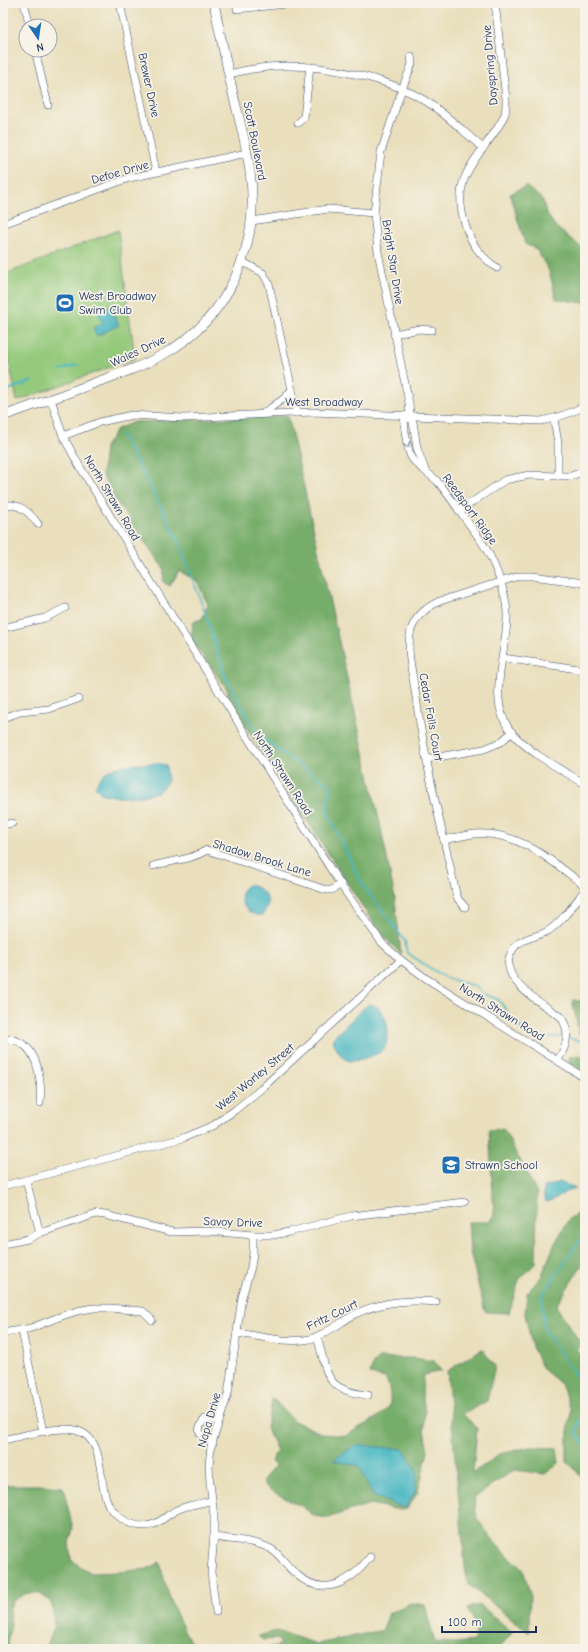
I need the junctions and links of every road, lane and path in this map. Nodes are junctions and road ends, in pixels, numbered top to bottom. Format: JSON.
{"nodes":[{"id":1,"x":24,"y":3,"type":"edge"},
{"id":2,"x":120,"y":3,"type":"edge"},
{"id":3,"x":214,"y":3,"type":"edge"},
{"id":4,"x":297,"y":3,"type":"edge"},
{"id":5,"x":495,"y":3,"type":"edge"},
{"id":6,"x":237,"y":9,"type":"dead end"},
{"id":7,"x":28,"y":18,"type":"edge"},
{"id":8,"x":411,"y":56,"type":"dead end"},
{"id":9,"x":37,"y":58,"type":"edge"},
{"id":10,"x":310,"y":68,"type":"junction"},
{"id":11,"x":229,"y":74,"type":"junction"},
{"id":12,"x":402,"y":89,"type":"junction"},
{"id":13,"x":48,"y":105,"type":"dead end"},
{"id":14,"x":298,"y":123,"type":"dead end"},
{"id":15,"x":483,"y":148,"type":"junction"},
{"id":16,"x":247,"y":154,"type":"junction"},
{"id":17,"x":156,"y":172,"type":"junction"},
{"id":18,"x":374,"y":213,"type":"junction"},
{"id":19,"x":252,"y":221,"type":"junction"},
{"id":20,"x":3,"y":224,"type":"edge"},
{"id":21,"x":243,"y":262,"type":"junction"},
{"id":22,"x":497,"y":268,"type":"dead end"},
{"id":23,"x":432,"y":330,"type":"dead end"},
{"id":24,"x":394,"y":334,"type":"junction"},
{"id":25,"x":292,"y":389,"type":"junction"},
{"id":26,"x":51,"y":399,"type":"junction"},
{"id":27,"x":585,"y":406,"type":"edge"},
{"id":28,"x":297,"y":412,"type":"junction"},
{"id":29,"x":262,"y":414,"type":"junction"},
{"id":30,"x":3,"y":416,"type":"edge"},
{"id":31,"x":410,"y":416,"type":"junction"},
{"id":32,"x":554,"y":419,"type":"junction"},
{"id":33,"x":63,"y":436,"type":"junction"},
{"id":34,"x":585,"y":471,"type":"edge"},
{"id":35,"x":558,"y":476,"type":"junction"},
{"id":36,"x":3,"y":505,"type":"edge"},
{"id":37,"x":459,"y":512,"type":"junction"},
{"id":38,"x":38,"y":524,"type":"dead end"},
{"id":39,"x":500,"y":582,"type":"junction"},
{"id":40,"x":585,"y":583,"type":"edge"},
{"id":41,"x":65,"y":608,"type":"dead end"},
{"id":42,"x":3,"y":628,"type":"edge"},
{"id":43,"x":503,"y":658,"type":"junction"},
{"id":44,"x":585,"y":670,"type":"edge"},
{"id":45,"x":78,"y":699,"type":"dead end"},
{"id":46,"x":3,"y":718,"type":"edge"},
{"id":47,"x":512,"y":732,"type":"junction"},
{"id":48,"x":427,"y":759,"type":"junction"},
{"id":49,"x":585,"y":784,"type":"edge"},
{"id":50,"x":12,"y":823,"type":"dead end"},
{"id":51,"x":3,"y":825,"type":"edge"},
{"id":52,"x":444,"y":840,"type":"junction"},
{"id":53,"x":153,"y":866,"type":"dead end"},
{"id":54,"x":341,"y":884,"type":"junction"},
{"id":55,"x":585,"y":886,"type":"edge"},
{"id":56,"x":585,"y":890,"type":"edge"},
{"id":57,"x":465,"y":907,"type":"dead end"},
{"id":58,"x":401,"y":960,"type":"junction"},
{"id":59,"x":3,"y":1039,"type":"edge"},
{"id":60,"x":558,"y":1060,"type":"junction"},
{"id":61,"x":585,"y":1078,"type":"edge"},
{"id":62,"x":40,"y":1103,"type":"dead end"},
{"id":63,"x":26,"y":1180,"type":"junction"},
{"id":64,"x":3,"y":1186,"type":"edge"},
{"id":65,"x":465,"y":1202,"type":"dead end"},
{"id":66,"x":40,"y":1233,"type":"junction"},
{"id":67,"x":253,"y":1235,"type":"junction"},
{"id":68,"x":3,"y":1244,"type":"edge"},
{"id":69,"x":436,"y":1302,"type":"dead end"},
{"id":70,"x":152,"y":1320,"type":"dead end"},
{"id":71,"x":22,"y":1331,"type":"junction"},
{"id":72,"x":3,"y":1333,"type":"edge"},
{"id":73,"x":237,"y":1333,"type":"junction"},
{"id":74,"x":317,"y":1336,"type":"junction"},
{"id":75,"x":368,"y":1395,"type":"dead end"},
{"id":76,"x":219,"y":1421,"type":"junction"},
{"id":77,"x":43,"y":1432,"type":"junction"},
{"id":78,"x":3,"y":1440,"type":"edge"},
{"id":79,"x":212,"y":1443,"type":"junction"},
{"id":80,"x":211,"y":1500,"type":"junction"},
{"id":81,"x":214,"y":1537,"type":"junction"},
{"id":82,"x":370,"y":1557,"type":"dead end"},
{"id":83,"x":216,"y":1612,"type":"dead end"}],
"edges":[{"from":1,"to":7,"type":"street"},
{"from":2,"to":17,"type":"street","name":"Brewer Drive"},
{"from":3,"to":11,"type":"main road","name":"Scott Boulevard"},
{"from":4,"to":6,"type":"street"},
{"from":5,"to":15,"type":"street","name":"Dayspring Drive"},
{"from":8,"to":12,"type":"street","name":"Bright Star Drive"},
{"from":9,"to":13,"type":"street"},
{"from":10,"to":11,"type":"street"},
{"from":10,"to":12,"type":"street"},
{"from":10,"to":14,"type":"street"},
{"from":11,"to":16,"type":"main road","name":"Scott Boulevard"},
{"from":12,"to":15,"type":"street"},
{"from":12,"to":18,"type":"street","name":"Bright Star Drive"},
{"from":15,"to":22,"type":"street","name":"Dayspring Drive"},
{"from":16,"to":17,"type":"street","name":"Defoe Drive"},
{"from":16,"to":19,"type":"main road","name":"Scott Boulevard"},
{"from":17,"to":20,"type":"street","name":"Defoe Drive"},
{"from":18,"to":19,"type":"street"},
{"from":18,"to":24,"type":"street","name":"Bright Star Drive"},
{"from":19,"to":21,"type":"main road","name":"Scott Boulevard"},
{"from":21,"to":25,"type":"street"},
{"from":21,"to":26,"type":"main road","name":"Wales Drive"},
{"from":23,"to":24,"type":"street"},
{"from":24,"to":31,"type":"street","name":"Bright Star Drive"},
{"from":25,"to":28,"type":"street"},
{"from":25,"to":29,"type":"street"},
{"from":26,"to":30,"type":"main road"},
{"from":26,"to":33,"type":"street","name":"North Strawn Road"},
{"from":27,"to":32,"type":"street","name":"West Broadway"},
{"from":28,"to":29,"type":"street","name":"West Broadway"},
{"from":28,"to":31,"type":"street","name":"West Broadway"},
{"from":29,"to":33,"type":"street","name":"West Broadway"},
{"from":31,"to":32,"type":"street","name":"West Broadway"},
{"from":31,"to":37,"type":"street","name":"Reedsport Ridge"},
{"from":32,"to":35,"type":"street"},
{"from":33,"to":54,"type":"street","name":"North Strawn Road"},
{"from":34,"to":35,"type":"street"},
{"from":35,"to":37,"type":"street"},
{"from":36,"to":38,"type":"street"},
{"from":37,"to":39,"type":"street","name":"Reedsport Ridge"},
{"from":39,"to":40,"type":"street","name":"Cedar Falls Court"},
{"from":39,"to":43,"type":"street","name":"Reedsport Ridge"},
{"from":39,"to":48,"type":"street","name":"Cedar Falls Court"},
{"from":41,"to":42,"type":"street"},
{"from":43,"to":44,"type":"street"},
{"from":43,"to":47,"type":"street","name":"Reedsport Ridge"},
{"from":45,"to":46,"type":"street"},
{"from":47,"to":48,"type":"street"},
{"from":47,"to":49,"type":"street","name":"Reedsport Ridge"},
{"from":48,"to":52,"type":"street","name":"Cedar Falls Court"},
{"from":50,"to":51,"type":"street"},
{"from":52,"to":55,"type":"street"},
{"from":52,"to":57,"type":"street","name":"Cedar Falls Court"},
{"from":53,"to":54,"type":"street","name":"Shadow Brook Lane"},
{"from":54,"to":58,"type":"street","name":"North Strawn Road"},
{"from":56,"to":60,"type":"street"},
{"from":58,"to":60,"type":"street","name":"North Strawn Road"},
{"from":58,"to":63,"type":"street","name":"West Worley Street"},
{"from":59,"to":62,"type":"street"},
{"from":60,"to":61,"type":"street","name":"North Strawn Road"},
{"from":63,"to":64,"type":"street","name":"West Worley Street"},
{"from":63,"to":66,"type":"street"},
{"from":65,"to":67,"type":"street","name":"Savoy Drive"},
{"from":66,"to":67,"type":"street","name":"Savoy Drive"},
{"from":66,"to":68,"type":"street","name":"Savoy Drive"},
{"from":67,"to":73,"type":"street","name":"Napa Drive"},
{"from":69,"to":74,"type":"street","name":"Fritz Court"},
{"from":70,"to":71,"type":"street"},
{"from":71,"to":72,"type":"street"},
{"from":71,"to":77,"type":"street"},
{"from":73,"to":74,"type":"street","name":"Fritz Court"},
{"from":73,"to":76,"type":"street","name":"Napa Drive"},
{"from":74,"to":75,"type":"street"},
{"from":76,"to":79,"type":"street","name":"Napa Drive"},
{"from":76,"to":79,"type":"street"},
{"from":77,"to":78,"type":"street"},
{"from":77,"to":80,"type":"street"},
{"from":79,"to":80,"type":"street","name":"Napa Drive"},
{"from":80,"to":81,"type":"street","name":"Napa Drive"},
{"from":81,"to":82,"type":"street"},
{"from":81,"to":83,"type":"street","name":"Napa Drive"}]}
